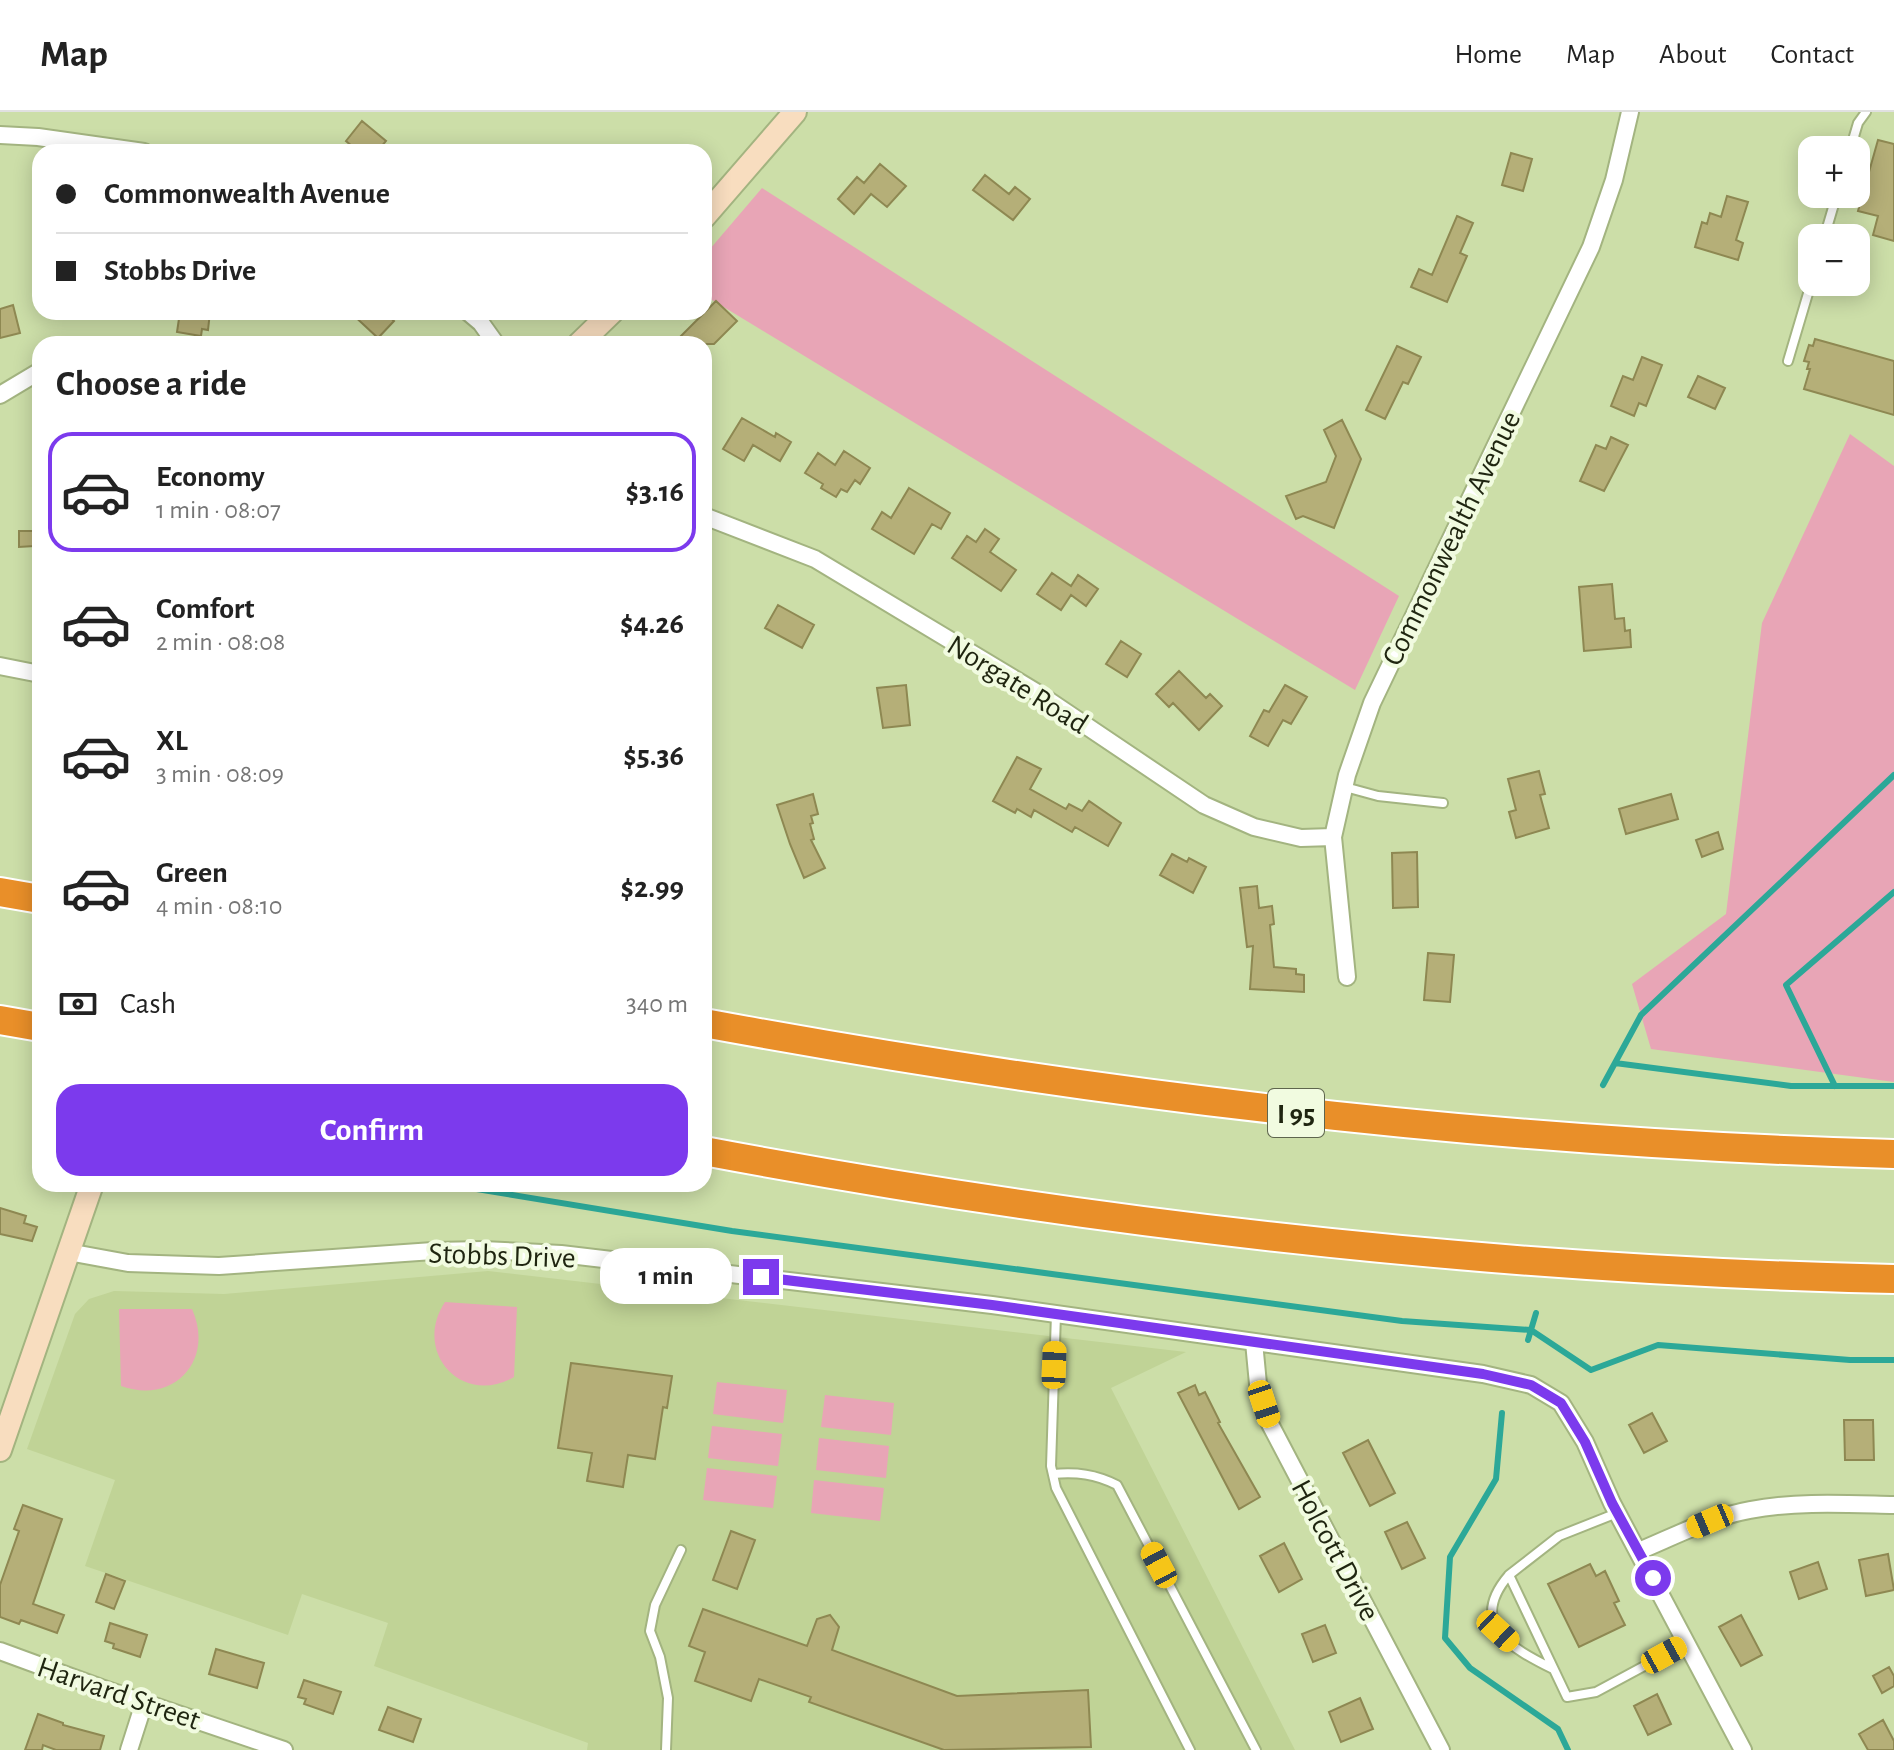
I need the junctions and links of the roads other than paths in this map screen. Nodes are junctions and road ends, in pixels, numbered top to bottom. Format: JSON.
{"nodes":[{"id":1,"x":795,"y":112,"type":"edge"},
{"id":2,"x":1630,"y":112,"type":"edge"},
{"id":3,"x":1866,"y":112,"type":"edge"},
{"id":4,"x":0,"y":135,"type":"edge"},
{"id":5,"x":1854,"y":136,"type":"edge"},
{"id":6,"x":87,"y":144,"type":"edge"},
{"id":7,"x":712,"y":208,"type":"edge"},
{"id":8,"x":1807,"y":296,"type":"edge"},
{"id":9,"x":477,"y":320,"type":"edge"},
{"id":10,"x":604,"y":320,"type":"edge"},
{"id":11,"x":490,"y":336,"type":"edge"},
{"id":12,"x":587,"y":336,"type":"edge"},
{"id":13,"x":1788,"y":361,"type":"dead end"},
{"id":14,"x":32,"y":376,"type":"edge"},
{"id":15,"x":0,"y":395,"type":"edge"},
{"id":16,"x":712,"y":519,"type":"edge"},
{"id":17,"x":0,"y":666,"type":"edge"},
{"id":18,"x":32,"y":672,"type":"edge"},
{"id":19,"x":1345,"y":787,"type":"junction"},
{"id":20,"x":1443,"y":803,"type":"dead end"},
{"id":21,"x":1333,"y":837,"type":"junction"},
{"id":22,"x":0,"y":892,"type":"edge"},
{"id":23,"x":32,"y":898,"type":"edge"},
{"id":24,"x":1347,"y":977,"type":"dead end"},
{"id":25,"x":0,"y":1020,"type":"edge"},
{"id":26,"x":712,"y":1024,"type":"edge"},
{"id":27,"x":32,"y":1026,"type":"edge"},
{"id":28,"x":712,"y":1152,"type":"edge"},
{"id":29,"x":1894,"y":1154,"type":"edge"},
{"id":30,"x":89,"y":1192,"type":"edge"},
{"id":31,"x":68,"y":1252,"type":"junction"},
{"id":32,"x":1894,"y":1279,"type":"edge"},
{"id":33,"x":1056,"y":1314,"type":"junction"},
{"id":34,"x":1254,"y":1342,"type":"junction"},
{"id":35,"x":0,"y":1450,"type":"edge"},
{"id":36,"x":1053,"y":1474,"type":"junction"},
{"id":37,"x":1894,"y":1505,"type":"edge"},
{"id":38,"x":1618,"y":1512,"type":"junction"},
{"id":39,"x":681,"y":1550,"type":"dead end"},
{"id":40,"x":1639,"y":1551,"type":"junction"},
{"id":41,"x":1509,"y":1575,"type":"junction"},
{"id":42,"x":1687,"y":1643,"type":"junction"},
{"id":43,"x":0,"y":1651,"type":"edge"},
{"id":44,"x":1553,"y":1669,"type":"junction"},
{"id":45,"x":144,"y":1703,"type":"junction"},
{"id":46,"x":129,"y":1750,"type":"edge"},
{"id":47,"x":284,"y":1750,"type":"edge"},
{"id":48,"x":666,"y":1750,"type":"edge"},
{"id":49,"x":1190,"y":1750,"type":"edge"},
{"id":50,"x":1256,"y":1750,"type":"edge"},
{"id":51,"x":1441,"y":1750,"type":"edge"},
{"id":52,"x":1743,"y":1750,"type":"edge"}],
"edges":[{"from":1,"to":7,"type":"main road"},
{"from":2,"to":19,"type":"street","name":"Commonwealth Avenue"},
{"from":3,"to":5,"type":"lane"},
{"from":4,"to":6,"type":"street"},
{"from":8,"to":13,"type":"lane"},
{"from":9,"to":11,"type":"street"},
{"from":10,"to":12,"type":"main road"},
{"from":14,"to":15,"type":"street"},
{"from":16,"to":21,"type":"street","name":"Norgate Road"},
{"from":17,"to":18,"type":"street"},
{"from":19,"to":20,"type":"lane"},
{"from":19,"to":21,"type":"street","name":"Commonwealth Avenue"},
{"from":21,"to":24,"type":"street","name":"Commonwealth Avenue"},
{"from":22,"to":23,"type":"highway"},
{"from":25,"to":27,"type":"highway"},
{"from":26,"to":29,"type":"highway","number":"I 95"},
{"from":28,"to":32,"type":"highway"},
{"from":30,"to":31,"type":"main road"},
{"from":31,"to":33,"type":"street","name":"Stobbs Drive"},
{"from":31,"to":35,"type":"main road"},
{"from":33,"to":34,"type":"street","name":"Stobbs Drive"},
{"from":33,"to":36,"type":"lane"},
{"from":34,"to":38,"type":"street","name":"Stobbs Drive"},
{"from":34,"to":51,"type":"street","name":"Holcott Drive"},
{"from":36,"to":49,"type":"lane"},
{"from":36,"to":50,"type":"lane"},
{"from":37,"to":40,"type":"street"},
{"from":38,"to":40,"type":"street"},
{"from":38,"to":41,"type":"lane"},
{"from":39,"to":48,"type":"lane"},
{"from":40,"to":42,"type":"street"},
{"from":41,"to":44,"type":"lane"},
{"from":41,"to":44,"type":"lane"},
{"from":42,"to":44,"type":"lane"},
{"from":42,"to":52,"type":"street"},
{"from":43,"to":45,"type":"street","name":"Harvard Street"},
{"from":45,"to":46,"type":"street"},
{"from":45,"to":47,"type":"street","name":"Harvard Street"}]}
